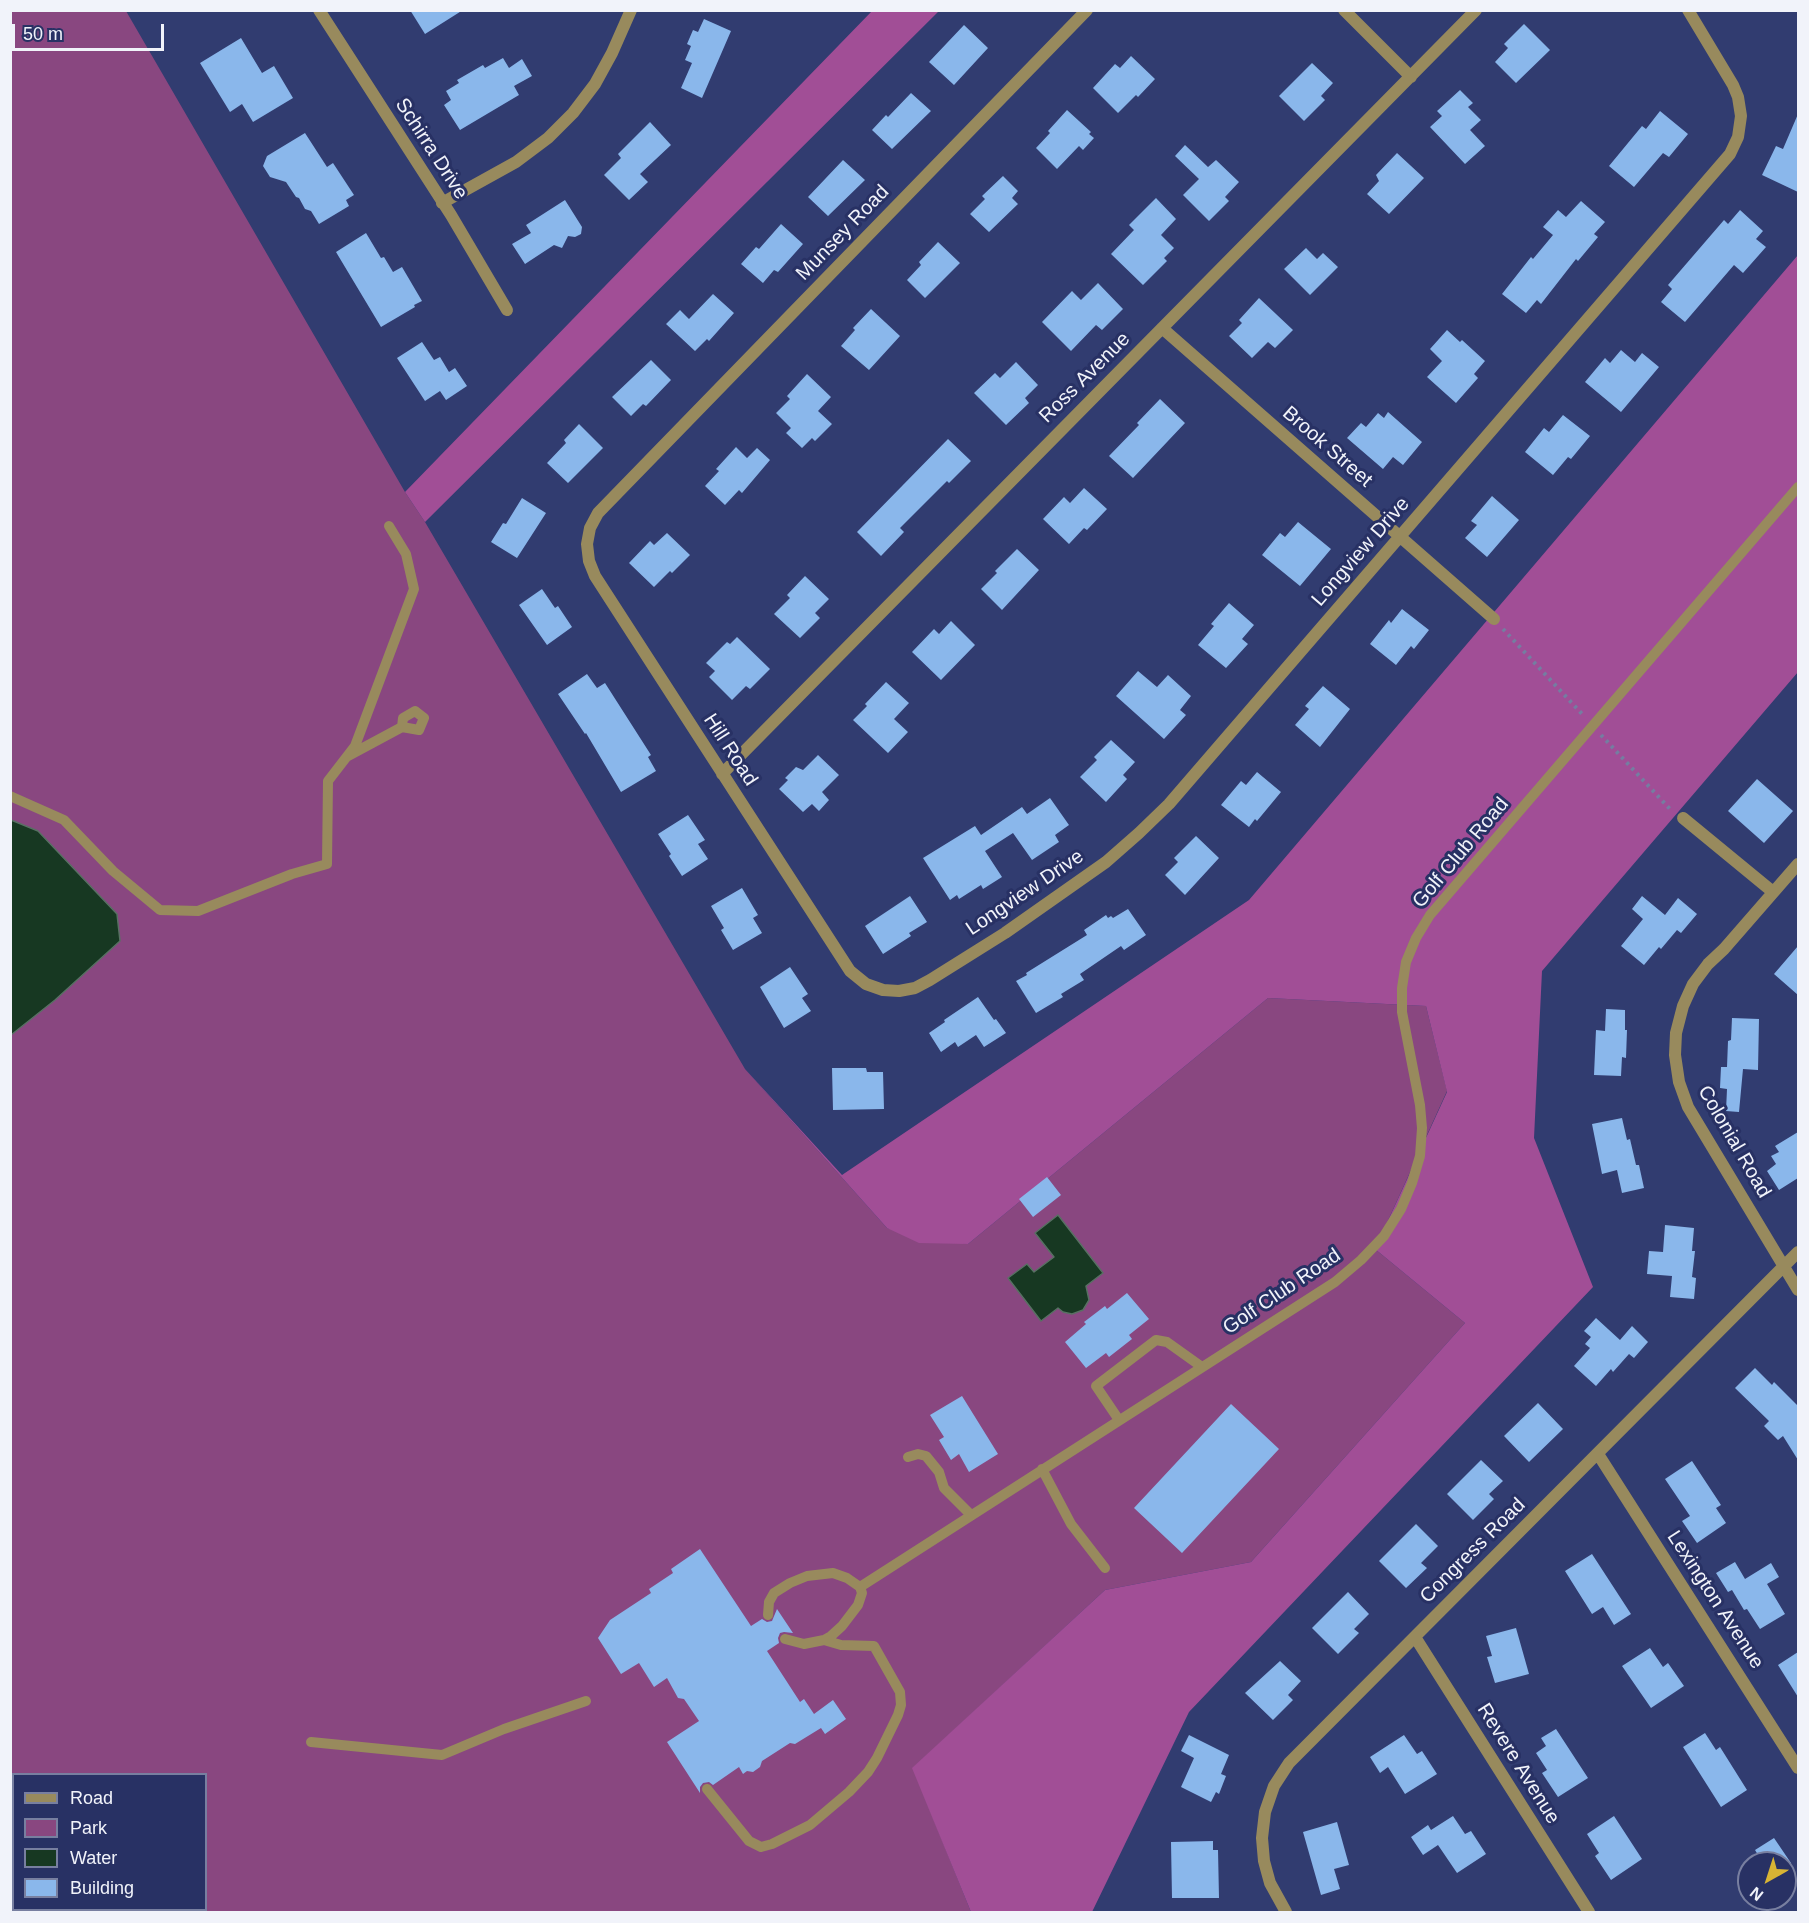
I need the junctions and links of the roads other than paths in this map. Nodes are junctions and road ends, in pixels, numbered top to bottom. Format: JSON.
{"nodes":[{"id":1,"x":319,"y":10,"type":"edge"},
{"id":2,"x":631,"y":10,"type":"edge"},
{"id":3,"x":1087,"y":10,"type":"edge"},
{"id":4,"x":1344,"y":10,"type":"edge"},
{"id":5,"x":1476,"y":10,"type":"edge"},
{"id":6,"x":1688,"y":10,"type":"edge"},
{"id":7,"x":1411,"y":77,"type":"junction"},
{"id":8,"x":442,"y":203,"type":"junction"},
{"id":9,"x":507,"y":310,"type":"dead end"},
{"id":10,"x":1162,"y":328,"type":"junction"},
{"id":11,"x":1798,"y":487,"type":"edge"},
{"id":12,"x":389,"y":526,"type":"dead end"},
{"id":13,"x":1400,"y":537,"type":"junction"},
{"id":14,"x":587,"y":546,"type":"joint"},
{"id":15,"x":1494,"y":619,"type":"dead end"},
{"id":16,"x":402,"y":727,"type":"dead end"},
{"id":17,"x":346,"y":758,"type":"junction"},
{"id":18,"x":722,"y":774,"type":"junction"},
{"id":19,"x":10,"y":796,"type":"edge"},
{"id":20,"x":1683,"y":818,"type":"dead end"},
{"id":21,"x":1798,"y":864,"type":"edge"},
{"id":22,"x":1773,"y":892,"type":"junction"},
{"id":23,"x":850,"y":971,"type":"joint"},
{"id":24,"x":1798,"y":1252,"type":"edge"},
{"id":25,"x":1785,"y":1267,"type":"junction"},
{"id":26,"x":1798,"y":1290,"type":"edge"},
{"id":27,"x":1202,"y":1367,"type":"junction"},
{"id":28,"x":1119,"y":1420,"type":"junction"},
{"id":29,"x":1598,"y":1454,"type":"junction"},
{"id":30,"x":908,"y":1457,"type":"dead end"},
{"id":31,"x":1042,"y":1469,"type":"junction"},
{"id":32,"x":971,"y":1515,"type":"junction"},
{"id":33,"x":1105,"y":1568,"type":"dead end"},
{"id":34,"x":860,"y":1587,"type":"junction"},
{"id":35,"x":768,"y":1615,"type":"dead end"},
{"id":36,"x":1415,"y":1637,"type":"junction"},
{"id":37,"x":785,"y":1639,"type":"dead end"},
{"id":38,"x":824,"y":1640,"type":"junction"},
{"id":39,"x":586,"y":1701,"type":"dead end"},
{"id":40,"x":311,"y":1742,"type":"dead end"},
{"id":41,"x":1798,"y":1768,"type":"edge"},
{"id":42,"x":707,"y":1789,"type":"dead end"},
{"id":43,"x":1286,"y":1912,"type":"edge"},
{"id":44,"x":1589,"y":1912,"type":"edge"}],
"edges":[{"from":1,"to":8,"type":"street","name":"Schirra Drive"},
{"from":2,"to":8,"type":"street"},
{"from":3,"to":14,"type":"street","name":"Munsey Road"},
{"from":4,"to":7,"type":"street"},
{"from":5,"to":7,"type":"street","name":"Ross Avenue"},
{"from":6,"to":13,"type":"street","name":"Longview Drive"},
{"from":7,"to":10,"type":"street","name":"Ross Avenue"},
{"from":8,"to":9,"type":"street","name":"Schirra Drive"},
{"from":10,"to":13,"type":"street","name":"Brook Street"},
{"from":10,"to":18,"type":"street","name":"Ross Avenue"},
{"from":11,"to":27,"type":"lane","name":"Golf Club Road"},
{"from":12,"to":17,"type":"lane"},
{"from":13,"to":15,"type":"street","name":"Brook Street"},
{"from":13,"to":23,"type":"street","name":"Longview Drive"},
{"from":14,"to":18,"type":"street","name":"Hill Road"},
{"from":16,"to":17,"type":"lane"},
{"from":17,"to":19,"type":"lane"},
{"from":18,"to":23,"type":"street","name":"Hill Road"},
{"from":20,"to":22,"type":"street"},
{"from":21,"to":22,"type":"street","name":"Colonial Road"},
{"from":22,"to":25,"type":"street","name":"Colonial Road"},
{"from":24,"to":25,"type":"street","name":"Congress Road"},
{"from":25,"to":26,"type":"street","name":"Colonial Road"},
{"from":25,"to":29,"type":"street","name":"Congress Road"},
{"from":27,"to":28,"type":"lane","name":"Golf Club Road"},
{"from":27,"to":28,"type":"lane"},
{"from":28,"to":31,"type":"lane","name":"Golf Club Road"},
{"from":29,"to":36,"type":"street","name":"Congress Road"},
{"from":29,"to":41,"type":"street","name":"Lexington Avenue"},
{"from":30,"to":32,"type":"lane"},
{"from":31,"to":32,"type":"lane","name":"Golf Club Road"},
{"from":31,"to":33,"type":"lane"},
{"from":32,"to":34,"type":"lane","name":"Golf Club Road"},
{"from":34,"to":35,"type":"lane"},
{"from":34,"to":38,"type":"lane"},
{"from":36,"to":43,"type":"street","name":"Congress Road"},
{"from":36,"to":44,"type":"street","name":"Revere Avenue"},
{"from":37,"to":38,"type":"lane"},
{"from":38,"to":42,"type":"lane"},
{"from":39,"to":40,"type":"lane"}]}
